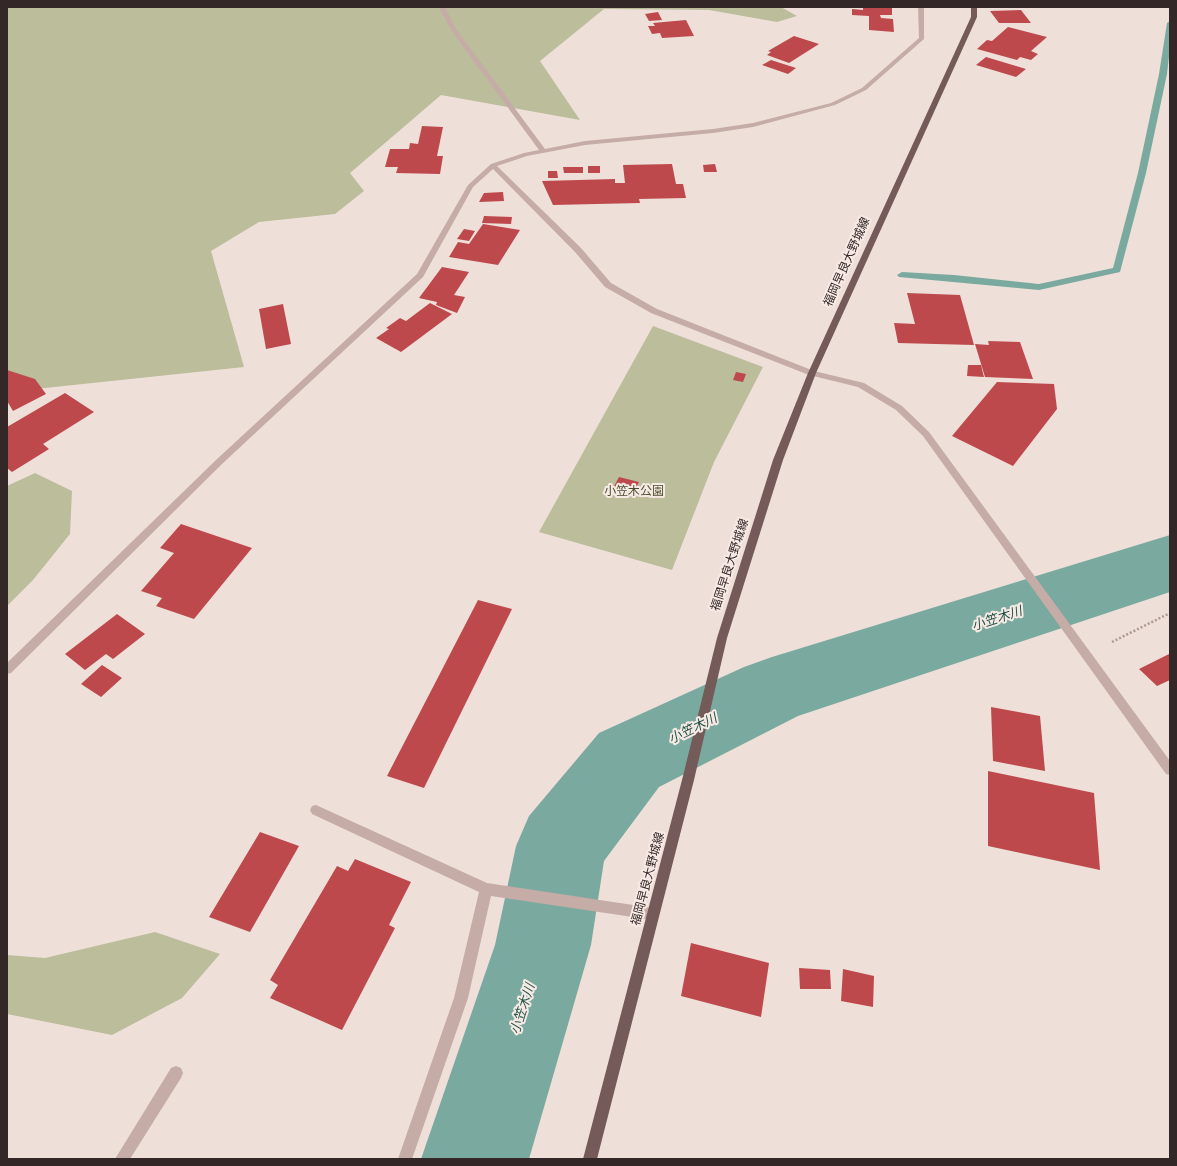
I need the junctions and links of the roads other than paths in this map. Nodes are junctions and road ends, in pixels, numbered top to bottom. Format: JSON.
{"nodes":[{"id":1,"x":442,"y":7,"type":"edge"},
{"id":2,"x":921,"y":7,"type":"edge"},
{"id":3,"x":974,"y":7,"type":"edge"},
{"id":4,"x":543,"y":151,"type":"junction"},
{"id":5,"x":493,"y":165,"type":"junction"},
{"id":6,"x":812,"y":373,"type":"junction"},
{"id":7,"x":7,"y":670,"type":"edge"},
{"id":8,"x":1170,"y":770,"type":"edge"},
{"id":9,"x":316,"y":810,"type":"dead end"},
{"id":10,"x":486,"y":889,"type":"junction"},
{"id":11,"x":653,"y":914,"type":"junction"},
{"id":12,"x":176,"y":1073,"type":"dead end"},
{"id":13,"x":122,"y":1159,"type":"edge"},
{"id":14,"x":405,"y":1159,"type":"edge"},
{"id":15,"x":590,"y":1159,"type":"edge"}],
"edges":[{"from":1,"to":4,"type":"street"},
{"from":2,"to":4,"type":"street"},
{"from":3,"to":6,"type":"main road","name":"福岡早良大野城線"},
{"from":4,"to":5,"type":"street"},
{"from":5,"to":6,"type":"street"},
{"from":5,"to":7,"type":"street"},
{"from":6,"to":8,"type":"street"},
{"from":6,"to":11,"type":"main road","name":"福岡早良大野城線"},
{"from":9,"to":10,"type":"street"},
{"from":10,"to":11,"type":"street"},
{"from":10,"to":14,"type":"street"},
{"from":11,"to":15,"type":"main road","name":"福岡早良大野城線"},
{"from":12,"to":13,"type":"street"}]}
